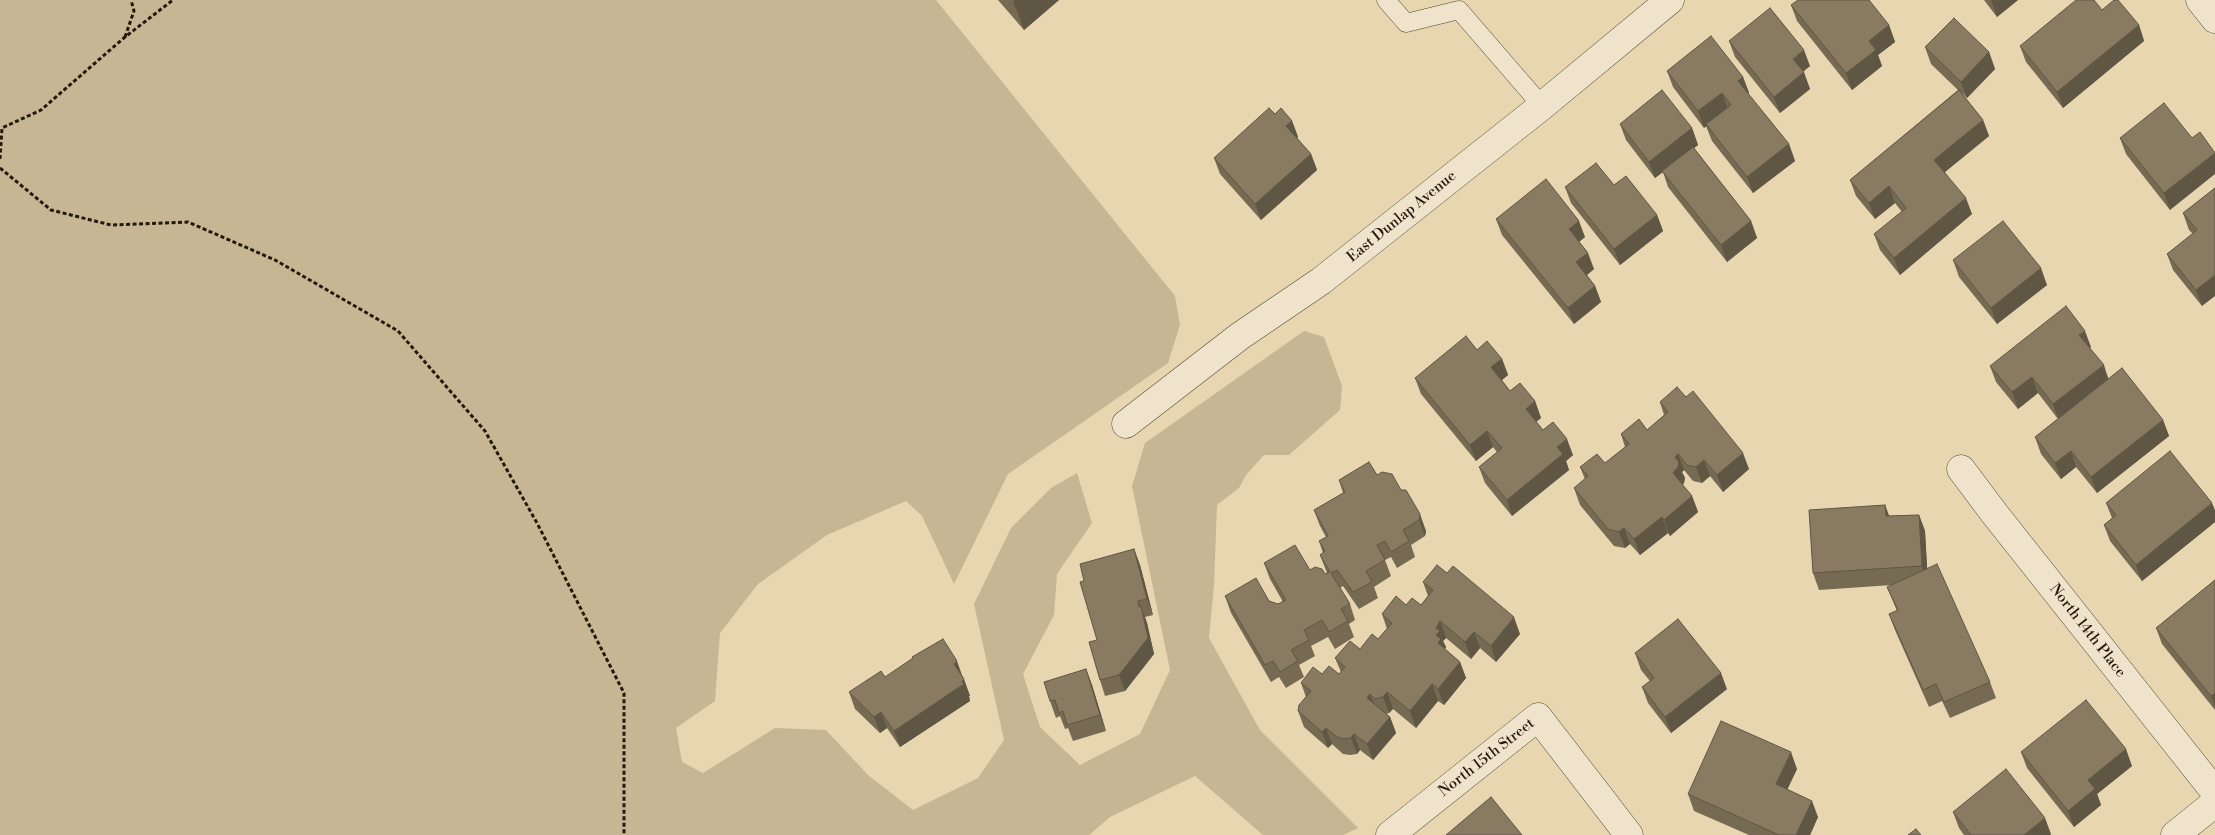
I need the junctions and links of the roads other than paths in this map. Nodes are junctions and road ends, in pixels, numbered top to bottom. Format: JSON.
{"nodes":[{"id":1,"x":1386,"y":0,"type":"edge"},
{"id":2,"x":1670,"y":0,"type":"edge"},
{"id":3,"x":2200,"y":0,"type":"edge"},
{"id":4,"x":1460,"y":5,"type":"edge"},
{"id":5,"x":2215,"y":19,"type":"edge"},
{"id":6,"x":1542,"y":106,"type":"junction"},
{"id":7,"x":1126,"y":424,"type":"dead end"},
{"id":8,"x":1961,"y":468,"type":"dead end"},
{"id":9,"x":2215,"y":792,"type":"edge"},
{"id":10,"x":2215,"y":802,"type":"edge"},
{"id":11,"x":1390,"y":835,"type":"edge"},
{"id":12,"x":1629,"y":835,"type":"edge"},
{"id":13,"x":2176,"y":835,"type":"edge"}],
"edges":[{"from":1,"to":4,"type":"lane"},
{"from":2,"to":6,"type":"street","name":"East Dunlap Avenue"},
{"from":3,"to":5,"type":"street"},
{"from":4,"to":6,"type":"lane"},
{"from":6,"to":7,"type":"street","name":"East Dunlap Avenue"},
{"from":8,"to":9,"type":"street","name":"North 14th Place"},
{"from":10,"to":13,"type":"street"},
{"from":11,"to":12,"type":"street","name":"North 15th Street"}]}
